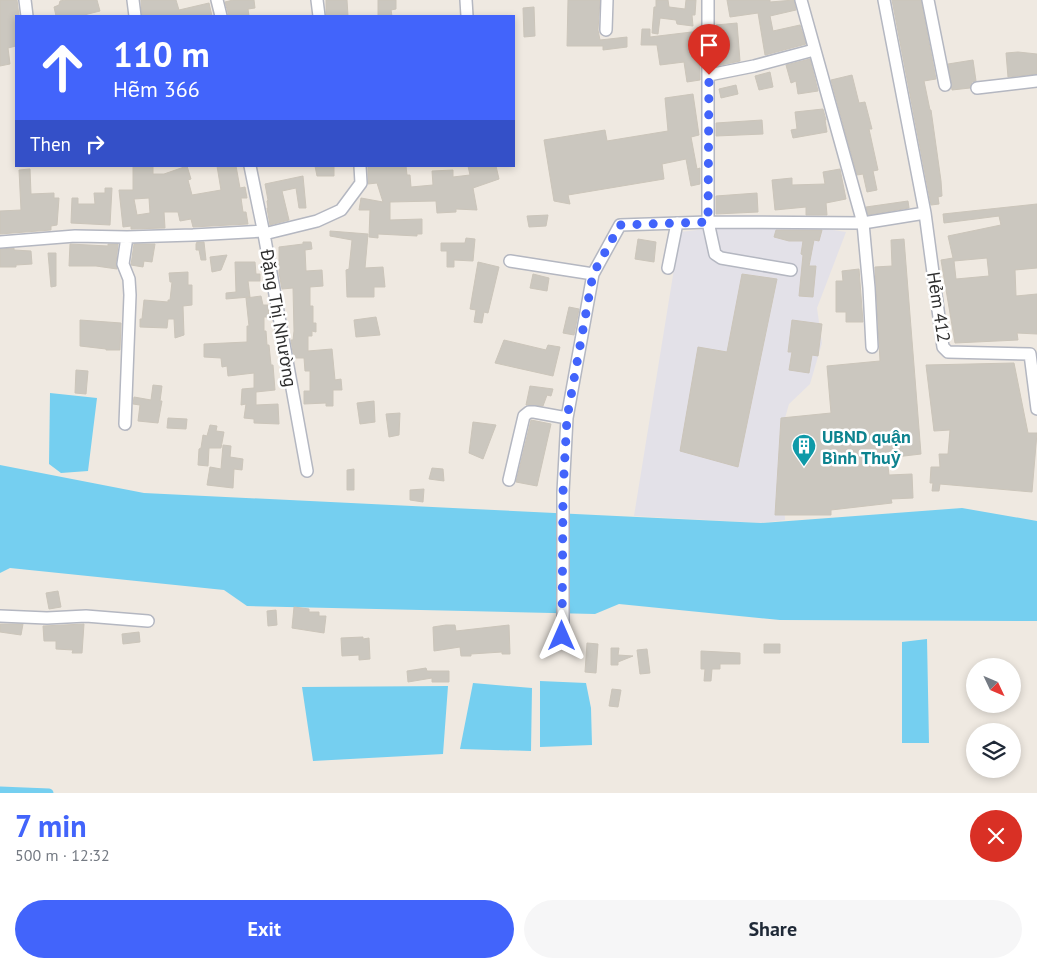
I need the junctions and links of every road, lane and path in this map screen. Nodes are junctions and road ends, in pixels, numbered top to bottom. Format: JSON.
{"nodes":[{"id":1,"x":25,"y":0,"type":"edge"},
{"id":2,"x":133,"y":0,"type":"edge"},
{"id":3,"x":218,"y":0,"type":"edge"},
{"id":4,"x":317,"y":0,"type":"edge"},
{"id":5,"x":466,"y":0,"type":"edge"},
{"id":6,"x":607,"y":0,"type":"edge"},
{"id":7,"x":708,"y":0,"type":"edge"},
{"id":8,"x":802,"y":0,"type":"edge"},
{"id":9,"x":884,"y":0,"type":"edge"},
{"id":10,"x":928,"y":0,"type":"edge"},
{"id":11,"x":27,"y":15,"type":"edge"},
{"id":12,"x":135,"y":15,"type":"edge"},
{"id":13,"x":220,"y":15,"type":"edge"},
{"id":14,"x":319,"y":15,"type":"edge"},
{"id":15,"x":467,"y":15,"type":"edge"},
{"id":16,"x":606,"y":30,"type":"dead end"},
{"id":17,"x":814,"y":50,"type":"junction"},
{"id":18,"x":709,"y":75,"type":"junction"},
{"id":19,"x":1037,"y":81,"type":"edge"},
{"id":20,"x":945,"y":85,"type":"dead end"},
{"id":21,"x":977,"y":88,"type":"dead end"},
{"id":22,"x":250,"y":167,"type":"edge"},
{"id":23,"x":360,"y":167,"type":"edge"},
{"id":24,"x":925,"y":213,"type":"junction"},
{"id":25,"x":708,"y":222,"type":"junction"},
{"id":26,"x":677,"y":223,"type":"junction"},
{"id":27,"x":863,"y":223,"type":"junction"},
{"id":28,"x":264,"y":233,"type":"junction"},
{"id":29,"x":127,"y":237,"type":"junction"},
{"id":30,"x":0,"y":242,"type":"edge"},
{"id":31,"x":510,"y":261,"type":"dead end"},
{"id":32,"x":668,"y":268,"type":"dead end"},
{"id":33,"x":791,"y":270,"type":"dead end"},
{"id":34,"x":593,"y":274,"type":"junction"},
{"id":35,"x":872,"y":347,"type":"dead end"},
{"id":36,"x":1037,"y":409,"type":"edge"},
{"id":37,"x":567,"y":418,"type":"junction"},
{"id":38,"x":125,"y":424,"type":"dead end"},
{"id":39,"x":307,"y":471,"type":"dead end"},
{"id":40,"x":509,"y":480,"type":"dead end"},
{"id":41,"x":0,"y":616,"type":"edge"},
{"id":42,"x":148,"y":621,"type":"dead end"},
{"id":43,"x":562,"y":636,"type":"dead end"}],
"edges":[{"from":1,"to":11,"type":"street"},
{"from":2,"to":12,"type":"street"},
{"from":3,"to":13,"type":"street"},
{"from":4,"to":14,"type":"street"},
{"from":5,"to":15,"type":"street"},
{"from":6,"to":16,"type":"street"},
{"from":7,"to":18,"type":"street"},
{"from":8,"to":17,"type":"street"},
{"from":9,"to":24,"type":"street"},
{"from":10,"to":20,"type":"street"},
{"from":17,"to":18,"type":"street"},
{"from":17,"to":27,"type":"street"},
{"from":18,"to":25,"type":"street"},
{"from":19,"to":21,"type":"street"},
{"from":22,"to":28,"type":"street","name":"Đặng Thị Nhường"},
{"from":23,"to":28,"type":"street"},
{"from":24,"to":27,"type":"street"},
{"from":24,"to":36,"type":"street","name":"Hẻm 412"},
{"from":25,"to":26,"type":"street"},
{"from":25,"to":27,"type":"street"},
{"from":25,"to":33,"type":"street"},
{"from":26,"to":32,"type":"street"},
{"from":26,"to":34,"type":"street"},
{"from":27,"to":35,"type":"street"},
{"from":28,"to":29,"type":"street"},
{"from":28,"to":39,"type":"street","name":"Đặng Thị Nhường"},
{"from":29,"to":30,"type":"street"},
{"from":29,"to":38,"type":"street"},
{"from":31,"to":34,"type":"street"},
{"from":34,"to":37,"type":"street"},
{"from":37,"to":40,"type":"street"},
{"from":37,"to":43,"type":"street"},
{"from":41,"to":42,"type":"street"}]}
